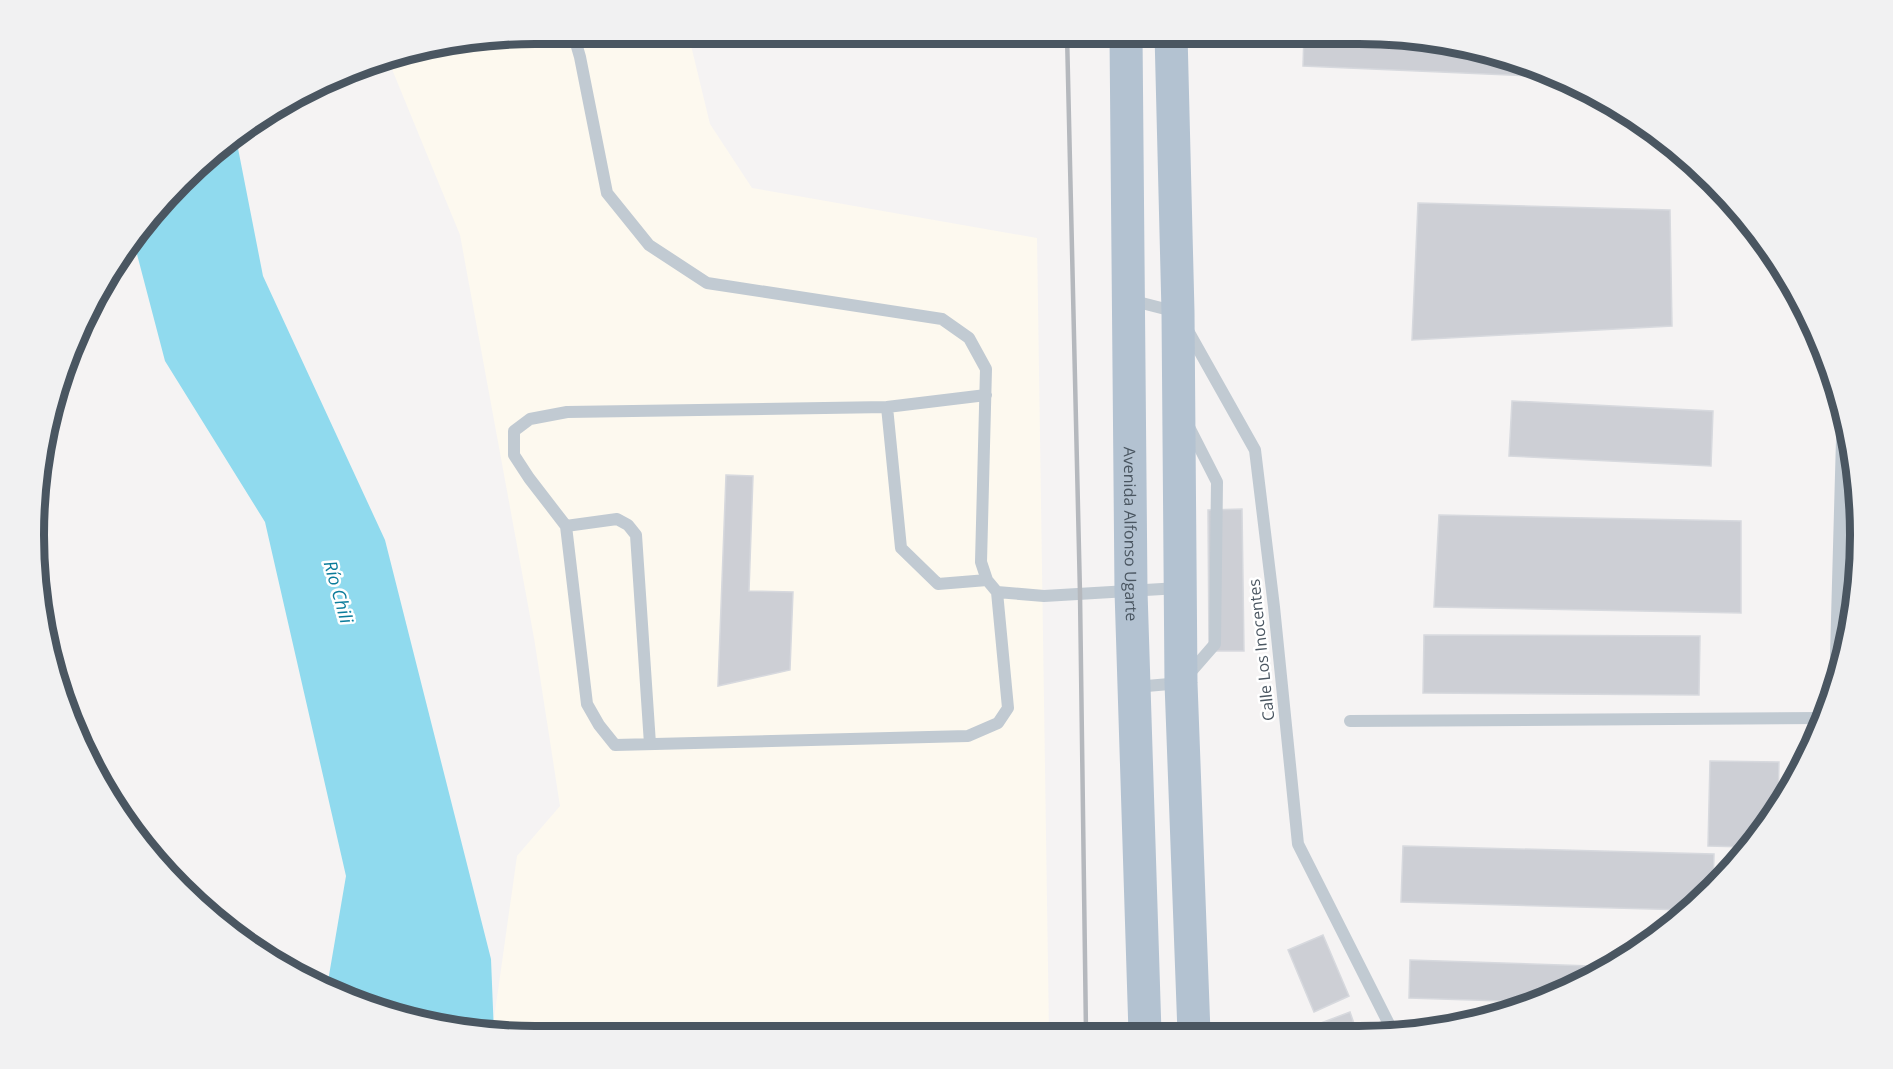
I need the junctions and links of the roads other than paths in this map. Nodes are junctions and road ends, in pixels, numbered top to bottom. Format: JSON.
{"nodes":[{"id":1,"x":576,"y":44,"type":"edge"},
{"id":2,"x":1126,"y":44,"type":"edge"},
{"id":3,"x":1171,"y":44,"type":"edge"},
{"id":4,"x":1129,"y":299,"type":"junction"},
{"id":5,"x":1178,"y":312,"type":"junction"},
{"id":6,"x":986,"y":395,"type":"junction"},
{"id":7,"x":887,"y":407,"type":"junction"},
{"id":8,"x":1178,"y":407,"type":"junction"},
{"id":9,"x":1847,"y":496,"type":"edge"},
{"id":10,"x":566,"y":526,"type":"junction"},
{"id":11,"x":987,"y":580,"type":"junction"},
{"id":12,"x":1179,"y":588,"type":"junction"},
{"id":13,"x":1131,"y":591,"type":"junction"},
{"id":14,"x":997,"y":592,"type":"junction"},
{"id":15,"x":1844,"y":602,"type":"edge"},
{"id":16,"x":1181,"y":682,"type":"junction"},
{"id":17,"x":1133,"y":687,"type":"junction"},
{"id":18,"x":1813,"y":718,"type":"edge"},
{"id":19,"x":1350,"y":721,"type":"dead end"},
{"id":20,"x":650,"y":744,"type":"junction"},
{"id":21,"x":1389,"y":1024,"type":"edge"},
{"id":22,"x":1145,"y":1026,"type":"edge"},
{"id":23,"x":1194,"y":1026,"type":"edge"}],
"edges":[{"from":1,"to":6,"type":"lane"},
{"from":2,"to":4,"type":"main road","name":"Avenida Alfonso Ugarte"},
{"from":3,"to":5,"type":"main road"},
{"from":4,"to":5,"type":"lane"},
{"from":4,"to":13,"type":"main road","name":"Avenida Alfonso Ugarte"},
{"from":5,"to":8,"type":"main road"},
{"from":5,"to":21,"type":"lane","name":"Calle Los Inocentes"},
{"from":6,"to":7,"type":"lane"},
{"from":6,"to":11,"type":"lane"},
{"from":7,"to":10,"type":"lane"},
{"from":7,"to":11,"type":"lane"},
{"from":8,"to":12,"type":"main road"},
{"from":8,"to":16,"type":"lane"},
{"from":9,"to":15,"type":"street"},
{"from":10,"to":20,"type":"lane"},
{"from":10,"to":20,"type":"lane"},
{"from":11,"to":14,"type":"lane"},
{"from":12,"to":13,"type":"lane"},
{"from":12,"to":16,"type":"main road"},
{"from":13,"to":14,"type":"lane"},
{"from":13,"to":17,"type":"main road","name":"Avenida Alfonso Ugarte"},
{"from":14,"to":20,"type":"lane"},
{"from":16,"to":17,"type":"lane"},
{"from":16,"to":23,"type":"main road"},
{"from":17,"to":22,"type":"main road","name":"Avenida Alfonso Ugarte"},
{"from":18,"to":19,"type":"lane"}]}
